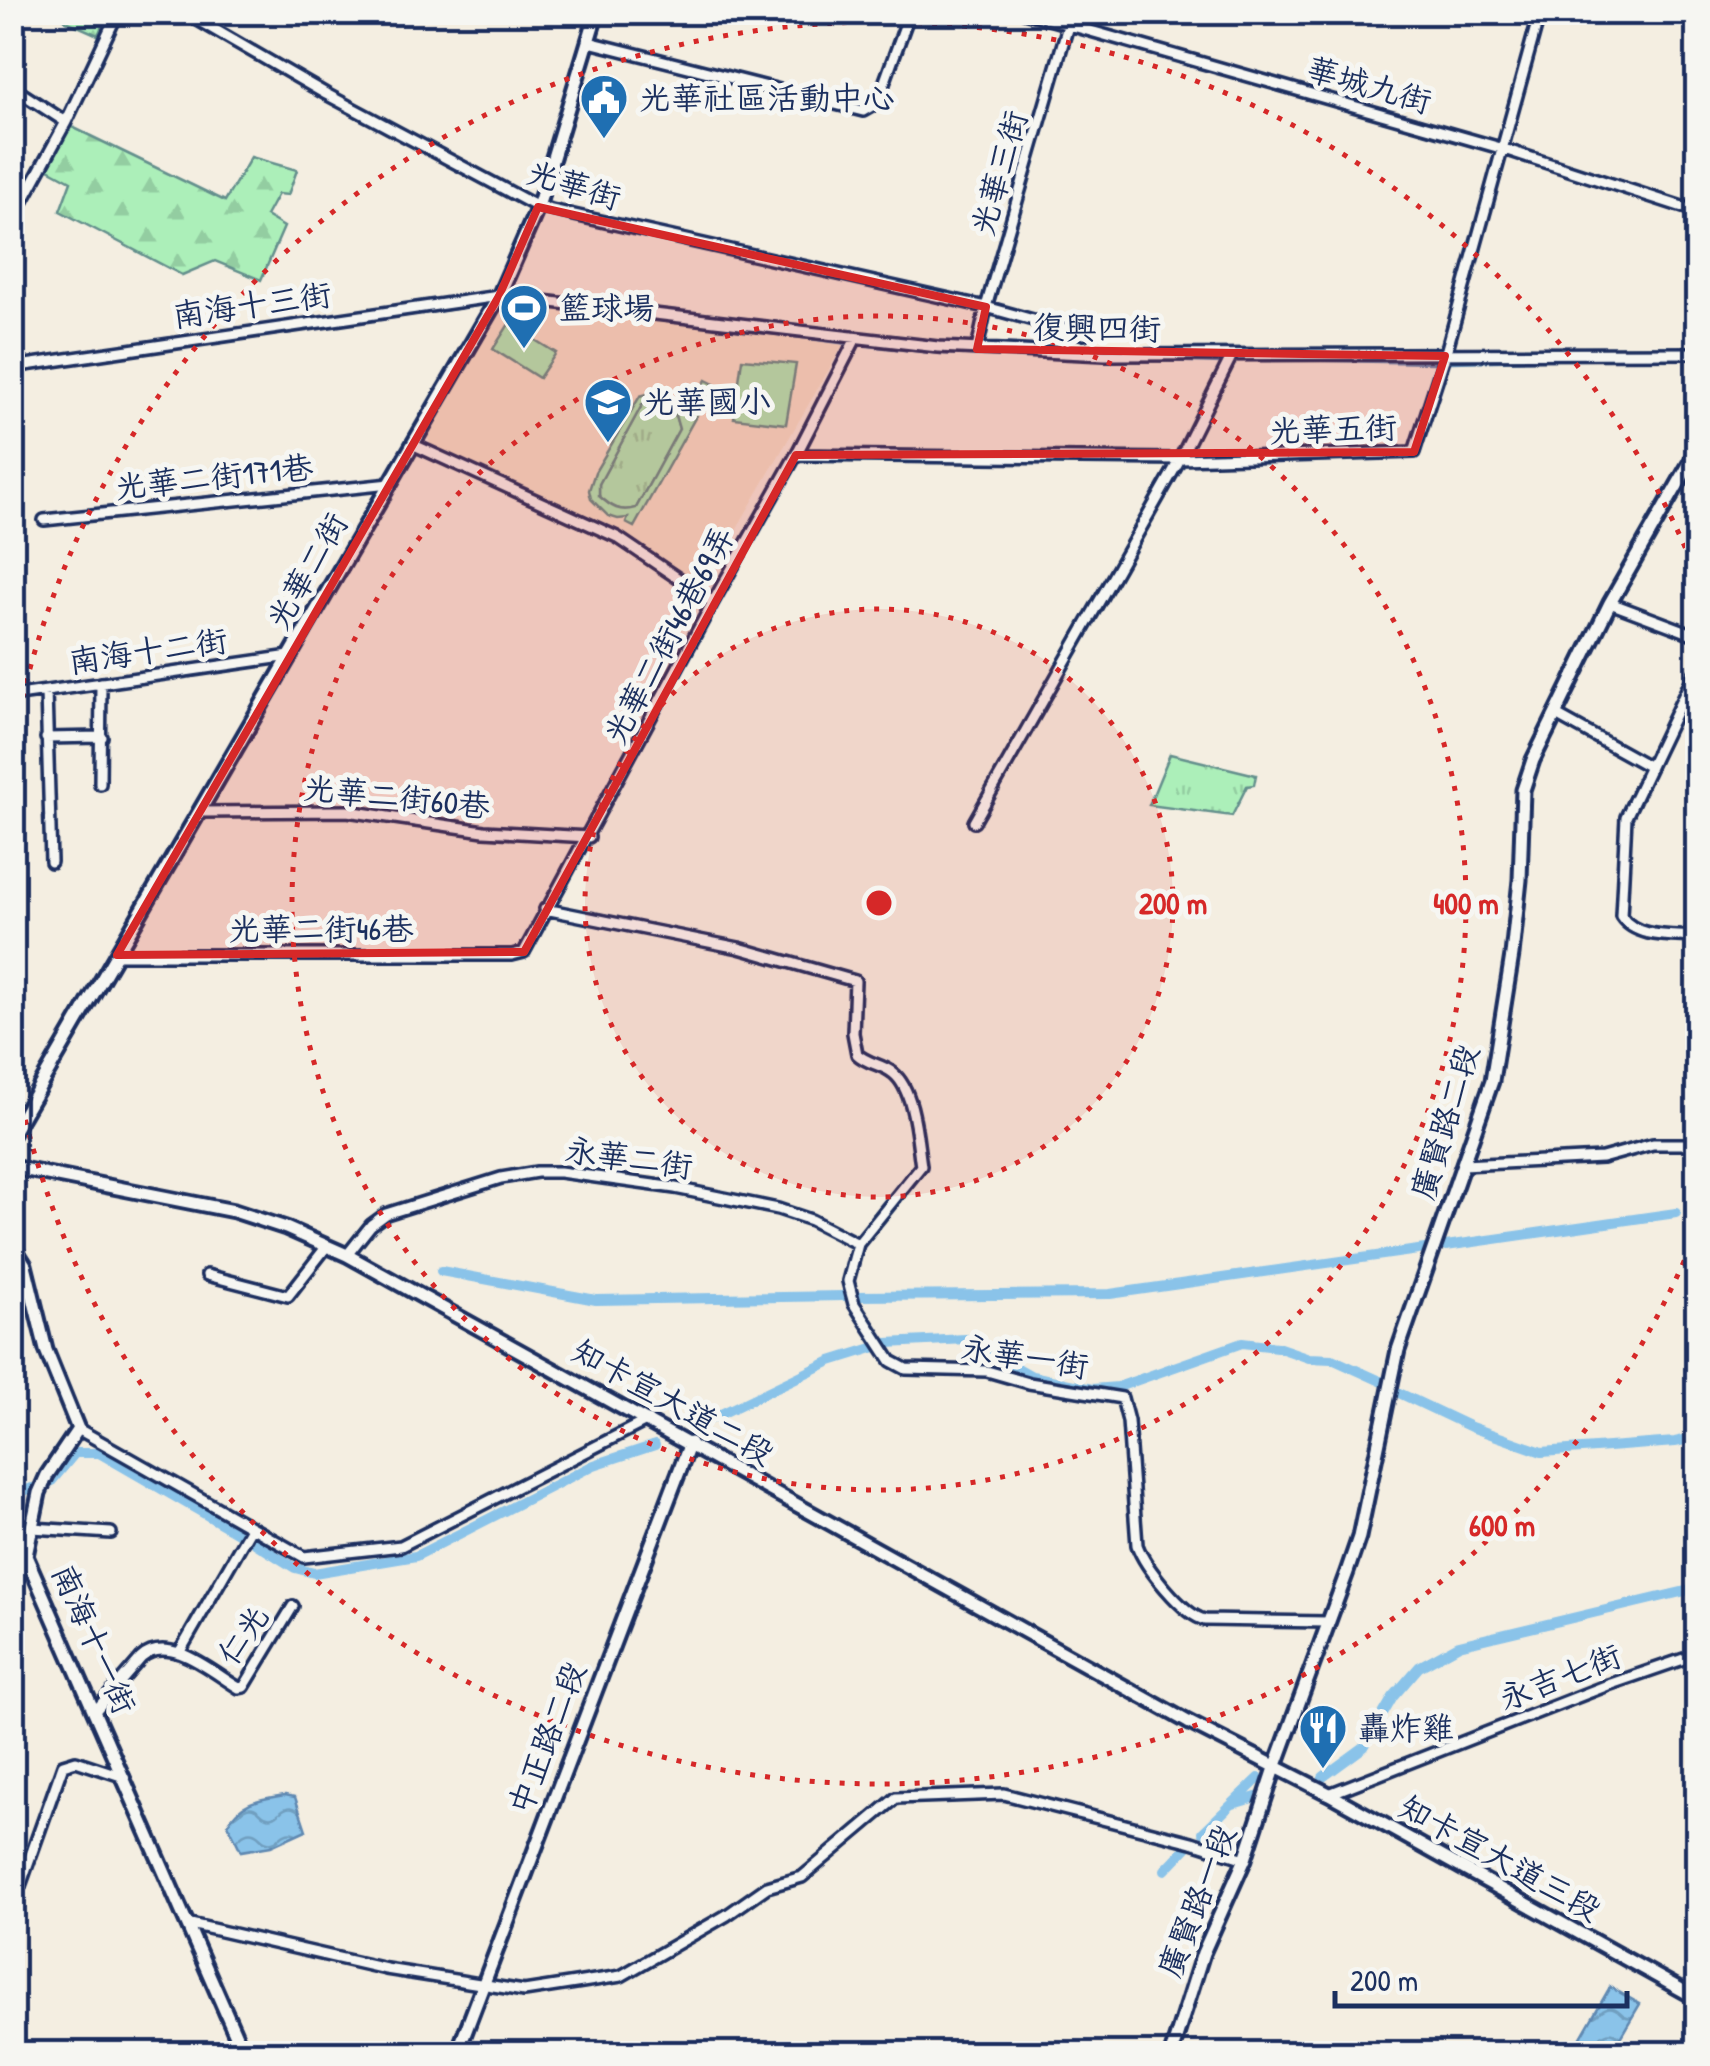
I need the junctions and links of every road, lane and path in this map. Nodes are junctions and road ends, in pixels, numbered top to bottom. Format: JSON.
{"nodes":[{"id":1,"x":118,"y":12,"type":"edge"},
{"id":2,"x":184,"y":12,"type":"edge"},
{"id":3,"x":597,"y":12,"type":"edge"},
{"id":4,"x":910,"y":12,"type":"edge"},
{"id":5,"x":1024,"y":12,"type":"edge"},
{"id":6,"x":1072,"y":12,"type":"edge"},
{"id":7,"x":1540,"y":12,"type":"edge"},
{"id":8,"x":1068,"y":25,"type":"junction"},
{"id":9,"x":589,"y":42,"type":"junction"},
{"id":10,"x":12,"y":86,"type":"edge"},
{"id":11,"x":66,"y":122,"type":"junction"},
{"id":12,"x":1504,"y":150,"type":"junction"},
{"id":13,"x":538,"y":208,"type":"junction"},
{"id":14,"x":1698,"y":212,"type":"edge"},
{"id":15,"x":12,"y":221,"type":"edge"},
{"id":16,"x":499,"y":296,"type":"junction"},
{"id":17,"x":986,"y":307,"type":"junction"},
{"id":18,"x":1084,"y":334,"type":"dead end"},
{"id":19,"x":855,"y":340,"type":"junction"},
{"id":20,"x":977,"y":349,"type":"junction"},
{"id":21,"x":1698,"y":353,"type":"edge"},
{"id":22,"x":1232,"y":354,"type":"junction"},
{"id":23,"x":1446,"y":356,"type":"junction"},
{"id":24,"x":12,"y":367,"type":"edge"},
{"id":25,"x":414,"y":445,"type":"junction"},
{"id":26,"x":1698,"y":449,"type":"edge"},
{"id":27,"x":796,"y":455,"type":"junction"},
{"id":28,"x":1180,"y":459,"type":"junction"},
{"id":29,"x":390,"y":484,"type":"junction"},
{"id":30,"x":44,"y":520,"type":"dead end"},
{"id":31,"x":712,"y":602,"type":"junction"},
{"id":32,"x":1610,"y":602,"type":"junction"},
{"id":33,"x":1698,"y":636,"type":"edge"},
{"id":34,"x":290,"y":656,"type":"junction"},
{"id":35,"x":1698,"y":666,"type":"edge"},
{"id":36,"x":102,"y":682,"type":"junction"},
{"id":37,"x":46,"y":692,"type":"junction"},
{"id":38,"x":12,"y":696,"type":"edge"},
{"id":39,"x":1556,"y":715,"type":"junction"},
{"id":40,"x":46,"y":738,"type":"junction"},
{"id":41,"x":102,"y":738,"type":"junction"},
{"id":42,"x":1650,"y":766,"type":"junction"},
{"id":43,"x":100,"y":784,"type":"dead end"},
{"id":44,"x":201,"y":812,"type":"junction"},
{"id":45,"x":974,"y":822,"type":"dead end"},
{"id":46,"x":588,"y":837,"type":"junction"},
{"id":47,"x":51,"y":862,"type":"dead end"},
{"id":48,"x":545,"y":909,"type":"junction"},
{"id":49,"x":1698,"y":937,"type":"edge"},
{"id":50,"x":524,"y":952,"type":"joint"},
{"id":51,"x":117,"y":955,"type":"junction"},
{"id":52,"x":12,"y":1134,"type":"edge"},
{"id":53,"x":1698,"y":1144,"type":"edge"},
{"id":54,"x":1463,"y":1165,"type":"junction"},
{"id":55,"x":12,"y":1167,"type":"edge"},
{"id":56,"x":12,"y":1244,"type":"edge"},
{"id":57,"x":858,"y":1244,"type":"junction"},
{"id":58,"x":327,"y":1246,"type":"junction"},
{"id":59,"x":348,"y":1255,"type":"junction"},
{"id":60,"x":208,"y":1275,"type":"dead end"},
{"id":61,"x":648,"y":1420,"type":"junction"},
{"id":62,"x":78,"y":1429,"type":"junction"},
{"id":63,"x":690,"y":1443,"type":"junction"},
{"id":64,"x":32,"y":1528,"type":"junction"},
{"id":65,"x":252,"y":1528,"type":"junction"},
{"id":66,"x":112,"y":1533,"type":"dead end"},
{"id":67,"x":26,"y":1556,"type":"junction"},
{"id":68,"x":12,"y":1593,"type":"edge"},
{"id":69,"x":292,"y":1606,"type":"dead end"},
{"id":70,"x":1328,"y":1622,"type":"junction"},
{"id":71,"x":180,"y":1653,"type":"junction"},
{"id":72,"x":1698,"y":1654,"type":"edge"},
{"id":73,"x":96,"y":1710,"type":"junction"},
{"id":74,"x":1275,"y":1768,"type":"junction"},
{"id":75,"x":124,"y":1778,"type":"junction"},
{"id":76,"x":1329,"y":1794,"type":"junction"},
{"id":77,"x":1245,"y":1860,"type":"junction"},
{"id":78,"x":20,"y":1886,"type":"dead end"},
{"id":79,"x":186,"y":1923,"type":"junction"},
{"id":80,"x":483,"y":1986,"type":"junction"},
{"id":81,"x":1698,"y":1999,"type":"edge"},
{"id":82,"x":12,"y":2048,"type":"edge"},
{"id":83,"x":26,"y":2054,"type":"edge"},
{"id":84,"x":244,"y":2054,"type":"edge"},
{"id":85,"x":457,"y":2054,"type":"edge"},
{"id":86,"x":1172,"y":2054,"type":"edge"}],
"edges":[{"from":1,"to":11,"type":"street"},
{"from":2,"to":13,"type":"street","name":"光華街"},
{"from":3,"to":9,"type":"street","name":"光華二街"},
{"from":4,"to":9,"type":"street"},
{"from":5,"to":8,"type":"street","name":"華城九街"},
{"from":6,"to":8,"type":"street","name":"光華三街"},
{"from":7,"to":12,"type":"street","name":"光華五街"},
{"from":8,"to":12,"type":"street","name":"華城九街"},
{"from":8,"to":17,"type":"street","name":"光華三街"},
{"from":9,"to":13,"type":"street","name":"光華二街"},
{"from":10,"to":11,"type":"street"},
{"from":11,"to":15,"type":"street"},
{"from":12,"to":14,"type":"street","name":"華城九街"},
{"from":12,"to":23,"type":"street","name":"光華五街"},
{"from":13,"to":16,"type":"street","name":"光華二街"},
{"from":13,"to":17,"type":"street","name":"光華街"},
{"from":16,"to":19,"type":"street","name":"復興四街"},
{"from":16,"to":24,"type":"street","name":"南海十三街"},
{"from":16,"to":25,"type":"street","name":"光華二街"},
{"from":17,"to":18,"type":"street","name":"光華街"},
{"from":17,"to":20,"type":"street","name":"光華三街"},
{"from":19,"to":20,"type":"street","name":"復興四街"},
{"from":19,"to":27,"type":"street","name":"光華二街46巷69弄"},
{"from":20,"to":22,"type":"street","name":"復興四街"},
{"from":21,"to":23,"type":"street","name":"復興四街"},
{"from":22,"to":23,"type":"street","name":"復興四街"},
{"from":22,"to":28,"type":"street"},
{"from":23,"to":28,"type":"street","name":"光華五街"},
{"from":25,"to":29,"type":"street","name":"光華二街"},
{"from":25,"to":31,"type":"street"},
{"from":26,"to":32,"type":"street","name":"廣賢路二段"},
{"from":27,"to":28,"type":"street","name":"光華五街"},
{"from":27,"to":31,"type":"street","name":"光華二街46巷69弄"},
{"from":28,"to":45,"type":"street"},
{"from":29,"to":30,"type":"street","name":"光華二街171巷"},
{"from":29,"to":34,"type":"street","name":"光華二街"},
{"from":31,"to":46,"type":"street","name":"光華二街46巷69弄"},
{"from":32,"to":33,"type":"street"},
{"from":32,"to":39,"type":"street","name":"廣賢路二段"},
{"from":34,"to":36,"type":"street","name":"南海十二街"},
{"from":34,"to":44,"type":"street","name":"光華二街"},
{"from":35,"to":42,"type":"street"},
{"from":36,"to":37,"type":"street","name":"南海十二街"},
{"from":36,"to":41,"type":"street"},
{"from":37,"to":38,"type":"street","name":"南海十二街"},
{"from":37,"to":40,"type":"street"},
{"from":39,"to":42,"type":"street"},
{"from":39,"to":54,"type":"street","name":"廣賢路二段"},
{"from":40,"to":41,"type":"street"},
{"from":40,"to":47,"type":"street"},
{"from":41,"to":43,"type":"street"},
{"from":42,"to":49,"type":"street"},
{"from":44,"to":46,"type":"street","name":"光華二街60巷"},
{"from":44,"to":51,"type":"street","name":"光華二街"},
{"from":46,"to":48,"type":"street","name":"光華二街46巷69弄"},
{"from":48,"to":50,"type":"street","name":"光華二街46巷69弄"},
{"from":48,"to":57,"type":"street","name":"永華一街"},
{"from":50,"to":51,"type":"street","name":"光華二街46巷"},
{"from":51,"to":52,"type":"street","name":"光華二街"},
{"from":53,"to":54,"type":"street"},
{"from":54,"to":70,"type":"street","name":"廣賢路二段"},
{"from":55,"to":58,"type":"street","name":"知卡宣大道二段"},
{"from":56,"to":62,"type":"street"},
{"from":57,"to":59,"type":"street","name":"永華二街"},
{"from":57,"to":70,"type":"street","name":"永華一街"},
{"from":58,"to":59,"type":"street","name":"知卡宣大道二段"},
{"from":58,"to":60,"type":"street"},
{"from":59,"to":61,"type":"street","name":"知卡宣大道二段"},
{"from":61,"to":63,"type":"street","name":"知卡宣大道二段"},
{"from":61,"to":65,"type":"street"},
{"from":62,"to":64,"type":"street","name":"南海十一街"},
{"from":62,"to":65,"type":"street"},
{"from":63,"to":74,"type":"street","name":"知卡宣大道二段"},
{"from":63,"to":80,"type":"street","name":"中正路二段"},
{"from":64,"to":66,"type":"street"},
{"from":64,"to":67,"type":"street","name":"南海十一街"},
{"from":65,"to":71,"type":"street","name":"仁光"},
{"from":67,"to":68,"type":"street"},
{"from":67,"to":73,"type":"street","name":"南海十一街"},
{"from":69,"to":71,"type":"street","name":"仁光"},
{"from":70,"to":74,"type":"street","name":"廣賢路二段"},
{"from":71,"to":73,"type":"street","name":"仁光"},
{"from":72,"to":76,"type":"street","name":"永吉七街"},
{"from":73,"to":75,"type":"street","name":"南海十一街"},
{"from":74,"to":76,"type":"street","name":"知卡宣大道三段"},
{"from":74,"to":77,"type":"street","name":"廣賢路一段"},
{"from":75,"to":78,"type":"street"},
{"from":75,"to":79,"type":"street","name":"南海十一街"},
{"from":76,"to":81,"type":"street","name":"知卡宣大道三段"},
{"from":77,"to":80,"type":"street"},
{"from":77,"to":86,"type":"street","name":"廣賢路一段"},
{"from":79,"to":80,"type":"street"},
{"from":79,"to":84,"type":"street","name":"南海十一街"},
{"from":80,"to":85,"type":"street","name":"中正路二段"},
{"from":82,"to":83,"type":"street"}]}
